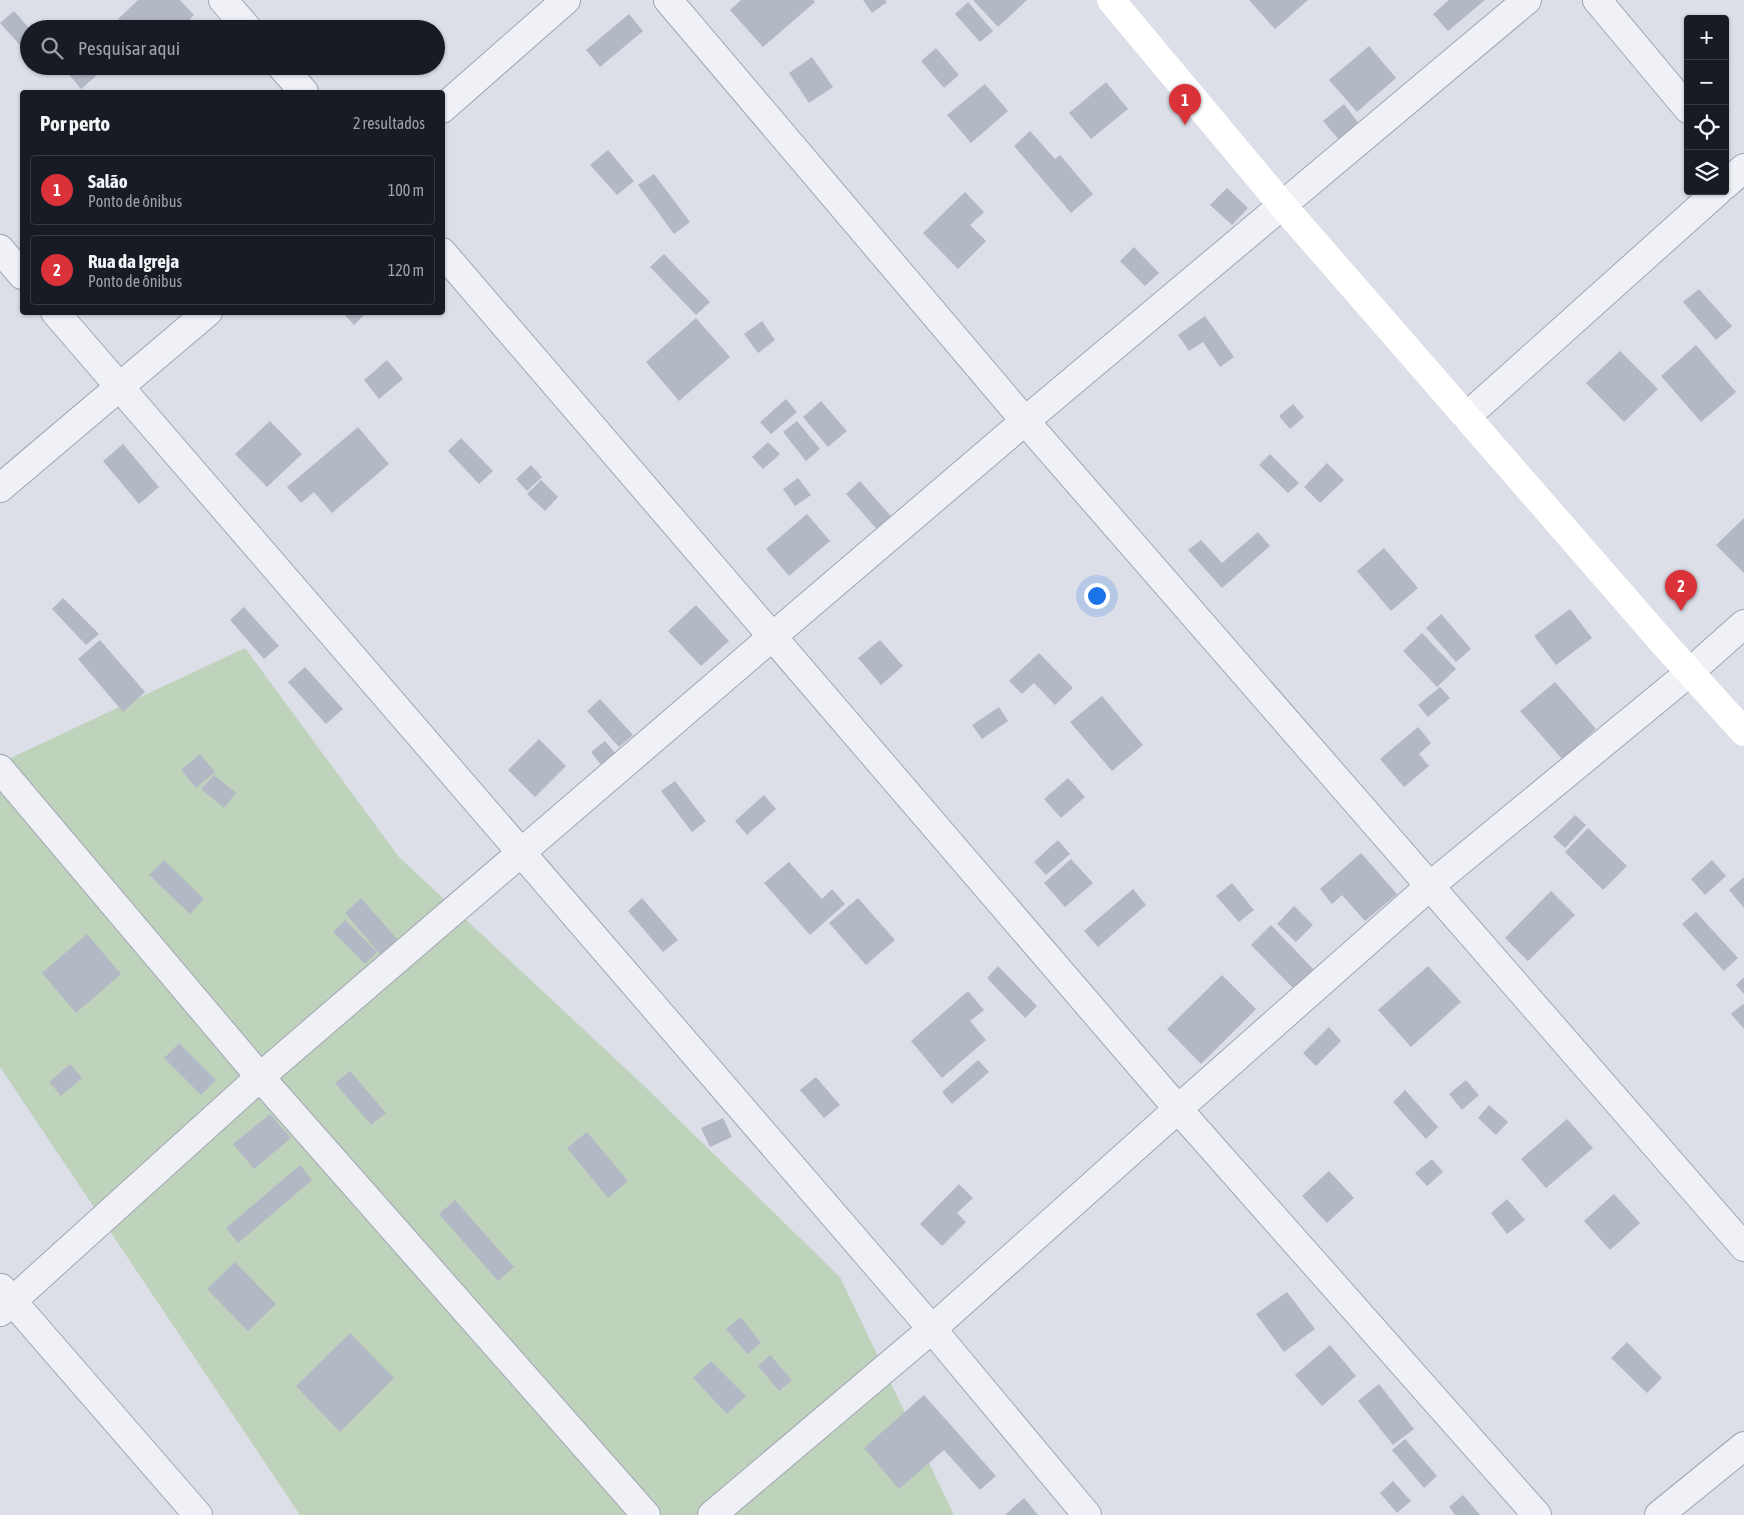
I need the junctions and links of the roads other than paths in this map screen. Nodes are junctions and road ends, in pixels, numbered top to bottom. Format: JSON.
{"nodes":[{"id":1,"x":223,"y":0,"type":"edge"},
{"id":2,"x":566,"y":0,"type":"edge"},
{"id":3,"x":668,"y":0,"type":"edge"},
{"id":4,"x":1111,"y":0,"type":"edge"},
{"id":5,"x":1527,"y":0,"type":"edge"},
{"id":6,"x":1597,"y":0,"type":"edge"},
{"id":7,"x":240,"y":20,"type":"edge"},
{"id":8,"x":289,"y":75,"type":"edge"},
{"id":9,"x":302,"y":90,"type":"edge"},
{"id":10,"x":1685,"y":105,"type":"edge"},
{"id":11,"x":445,"y":107,"type":"edge"},
{"id":12,"x":1714,"y":195,"type":"edge"},
{"id":13,"x":1283,"y":206,"type":"junction"},
{"id":14,"x":0,"y":249,"type":"edge"},
{"id":15,"x":445,"y":255,"type":"edge"},
{"id":16,"x":20,"y":273,"type":"edge"},
{"id":17,"x":58,"y":315,"type":"edge"},
{"id":18,"x":205,"y":315,"type":"edge"},
{"id":19,"x":120,"y":388,"type":"junction"},
{"id":20,"x":1467,"y":416,"type":"junction"},
{"id":21,"x":1025,"y":421,"type":"junction"},
{"id":22,"x":0,"y":488,"type":"edge"},
{"id":23,"x":1744,"y":624,"type":"edge"},
{"id":24,"x":773,"y":636,"type":"junction"},
{"id":25,"x":1690,"y":672,"type":"junction"},
{"id":26,"x":1744,"y":732,"type":"edge"},
{"id":27,"x":0,"y":769,"type":"edge"},
{"id":28,"x":522,"y":853,"type":"junction"},
{"id":29,"x":1431,"y":886,"type":"junction"},
{"id":30,"x":260,"y":1077,"type":"junction"},
{"id":31,"x":1178,"y":1109,"type":"junction"},
{"id":32,"x":1744,"y":1246,"type":"edge"},
{"id":33,"x":4,"y":1300,"type":"edge"},
{"id":34,"x":932,"y":1330,"type":"junction"},
{"id":35,"x":1744,"y":1446,"type":"edge"},
{"id":36,"x":198,"y":1515,"type":"edge"},
{"id":37,"x":646,"y":1515,"type":"edge"},
{"id":38,"x":712,"y":1515,"type":"edge"},
{"id":39,"x":1087,"y":1515,"type":"edge"},
{"id":40,"x":1536,"y":1515,"type":"edge"},
{"id":41,"x":1659,"y":1515,"type":"edge"}],
"edges":[{"from":1,"to":7,"type":"street"},
{"from":2,"to":11,"type":"street"},
{"from":3,"to":21,"type":"street"},
{"from":4,"to":13,"type":"street"},
{"from":5,"to":13,"type":"street"},
{"from":6,"to":10,"type":"street"},
{"from":8,"to":9,"type":"street"},
{"from":12,"to":20,"type":"street"},
{"from":13,"to":20,"type":"street"},
{"from":13,"to":21,"type":"street"},
{"from":14,"to":16,"type":"street"},
{"from":15,"to":24,"type":"street"},
{"from":17,"to":19,"type":"street"},
{"from":18,"to":19,"type":"street"},
{"from":19,"to":22,"type":"street"},
{"from":19,"to":28,"type":"street"},
{"from":20,"to":25,"type":"street"},
{"from":21,"to":24,"type":"street"},
{"from":21,"to":29,"type":"street"},
{"from":23,"to":25,"type":"street"},
{"from":24,"to":28,"type":"street"},
{"from":24,"to":31,"type":"street"},
{"from":25,"to":26,"type":"street"},
{"from":25,"to":29,"type":"street"},
{"from":27,"to":30,"type":"street"},
{"from":28,"to":30,"type":"street"},
{"from":28,"to":34,"type":"street"},
{"from":29,"to":31,"type":"street"},
{"from":29,"to":32,"type":"street"},
{"from":30,"to":33,"type":"street"},
{"from":30,"to":37,"type":"street"},
{"from":31,"to":34,"type":"street"},
{"from":31,"to":40,"type":"street"},
{"from":33,"to":36,"type":"street"},
{"from":34,"to":38,"type":"street"},
{"from":34,"to":39,"type":"street"},
{"from":35,"to":41,"type":"street"}]}
